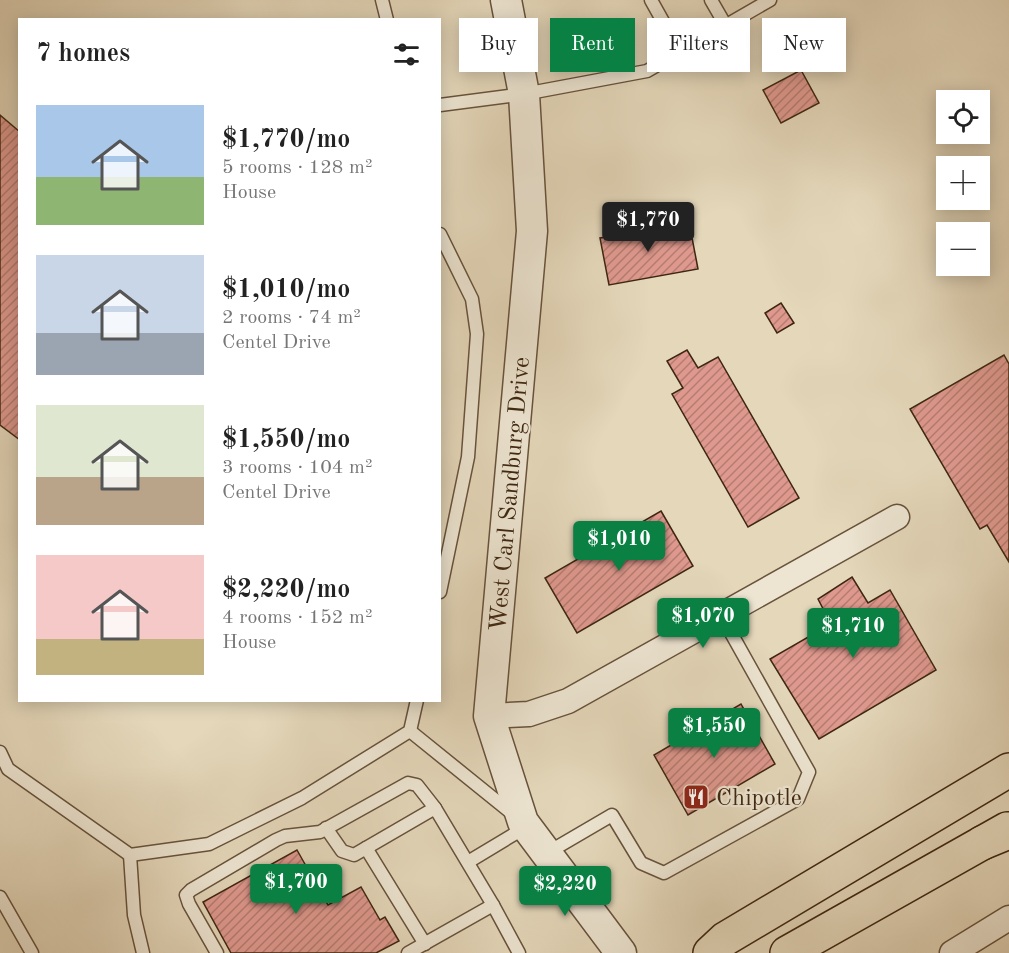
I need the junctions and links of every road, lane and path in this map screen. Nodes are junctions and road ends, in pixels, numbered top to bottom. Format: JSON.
{"nodes":[{"id":1,"x":382,"y":0,"type":"edge"},
{"id":2,"x":506,"y":0,"type":"edge"},
{"id":3,"x":651,"y":0,"type":"edge"},
{"id":4,"x":711,"y":0,"type":"edge"},
{"id":5,"x":770,"y":0,"type":"edge"},
{"id":6,"x":386,"y":18,"type":"edge"},
{"id":7,"x":661,"y":18,"type":"edge"},
{"id":8,"x":721,"y":18,"type":"edge"},
{"id":9,"x":740,"y":18,"type":"edge"},
{"id":10,"x":647,"y":71,"type":"edge"},
{"id":11,"x":524,"y":94,"type":"junction"},
{"id":12,"x":441,"y":105,"type":"edge"},
{"id":13,"x":441,"y":236,"type":"edge"},
{"id":14,"x":897,"y":517,"type":"dead end"},
{"id":15,"x":441,"y":587,"type":"edge"},
{"id":16,"x":721,"y":615,"type":"junction"},
{"id":17,"x":417,"y":702,"type":"edge"},
{"id":18,"x":489,"y":716,"type":"junction"},
{"id":19,"x":410,"y":731,"type":"junction"},
{"id":20,"x":0,"y":752,"type":"edge"},
{"id":21,"x":8,"y":770,"type":"junction"},
{"id":22,"x":1009,"y":770,"type":"edge"},
{"id":23,"x":0,"y":780,"type":"edge"},
{"id":24,"x":435,"y":808,"type":"junction"},
{"id":25,"x":525,"y":824,"type":"junction"},
{"id":26,"x":326,"y":828,"type":"junction"},
{"id":27,"x":1000,"y":834,"type":"edge"},
{"id":28,"x":366,"y":848,"type":"junction"},
{"id":29,"x":547,"y":853,"type":"junction"},
{"id":30,"x":130,"y":855,"type":"junction"},
{"id":31,"x":468,"y":862,"type":"junction"},
{"id":32,"x":0,"y":897,"type":"edge"},
{"id":33,"x":493,"y":905,"type":"junction"},
{"id":34,"x":1009,"y":918,"type":"edge"},
{"id":35,"x":424,"y":944,"type":"junction"},
{"id":36,"x":26,"y":951,"type":"edge"},
{"id":37,"x":143,"y":953,"type":"edge"},
{"id":38,"x":217,"y":953,"type":"edge"},
{"id":39,"x":408,"y":953,"type":"edge"},
{"id":40,"x":519,"y":953,"type":"edge"},
{"id":41,"x":621,"y":953,"type":"edge"},
{"id":42,"x":710,"y":953,"type":"edge"},
{"id":43,"x":787,"y":953,"type":"edge"},
{"id":44,"x":952,"y":953,"type":"edge"}],
"edges":[{"from":1,"to":6,"type":"lane"},
{"from":2,"to":11,"type":"street","name":"West Carl Sandburg Drive"},
{"from":3,"to":7,"type":"lane"},
{"from":4,"to":8,"type":"lane"},
{"from":5,"to":9,"type":"lane"},
{"from":10,"to":11,"type":"lane"},
{"from":11,"to":12,"type":"lane"},
{"from":11,"to":18,"type":"street","name":"West Carl Sandburg Drive"},
{"from":13,"to":15,"type":"lane"},
{"from":14,"to":16,"type":"street"},
{"from":16,"to":18,"type":"street"},
{"from":16,"to":29,"type":"lane"},
{"from":17,"to":19,"type":"lane"},
{"from":18,"to":25,"type":"street","name":"West Carl Sandburg Drive"},
{"from":19,"to":25,"type":"lane"},
{"from":19,"to":30,"type":"lane"},
{"from":20,"to":21,"type":"lane"},
{"from":21,"to":23,"type":"lane"},
{"from":21,"to":30,"type":"lane"},
{"from":22,"to":42,"type":"main road"},
{"from":24,"to":26,"type":"lane"},
{"from":24,"to":28,"type":"lane"},
{"from":24,"to":31,"type":"lane"},
{"from":25,"to":29,"type":"street","name":"West Carl Sandburg Drive"},
{"from":25,"to":31,"type":"lane"},
{"from":26,"to":28,"type":"lane"},
{"from":26,"to":38,"type":"lane"},
{"from":27,"to":43,"type":"main road"},
{"from":28,"to":35,"type":"lane"},
{"from":29,"to":41,"type":"street","name":"West Carl Sandburg Drive"},
{"from":30,"to":37,"type":"lane"},
{"from":31,"to":33,"type":"lane"},
{"from":32,"to":36,"type":"lane"},
{"from":33,"to":35,"type":"lane"},
{"from":33,"to":40,"type":"lane"},
{"from":34,"to":44,"type":"street"},
{"from":35,"to":39,"type":"lane"}]}
